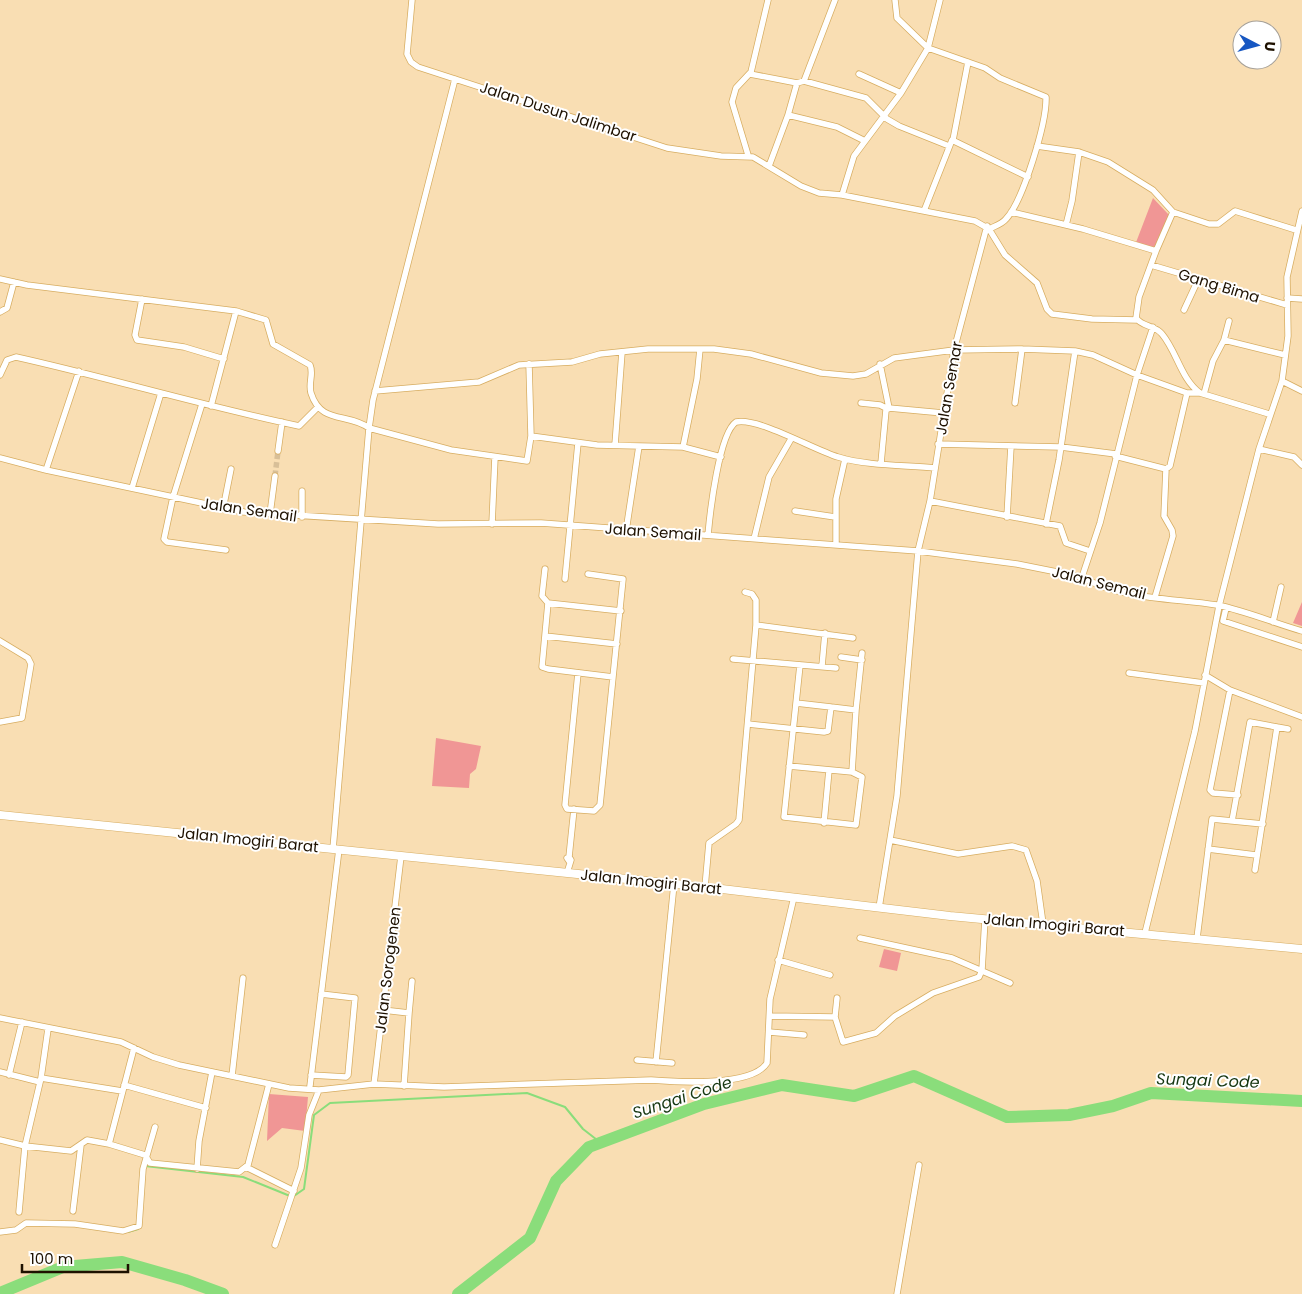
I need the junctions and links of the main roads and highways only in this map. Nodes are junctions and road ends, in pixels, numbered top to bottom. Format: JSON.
{"nodes":[{"id":1,"x":0,"y":815,"type":"edge"},
{"id":2,"x":1302,"y":949,"type":"edge"}],
"edges":[{"from":1,"to":2,"type":"main road","name":"Jalan Imogiri Barat"}]}
